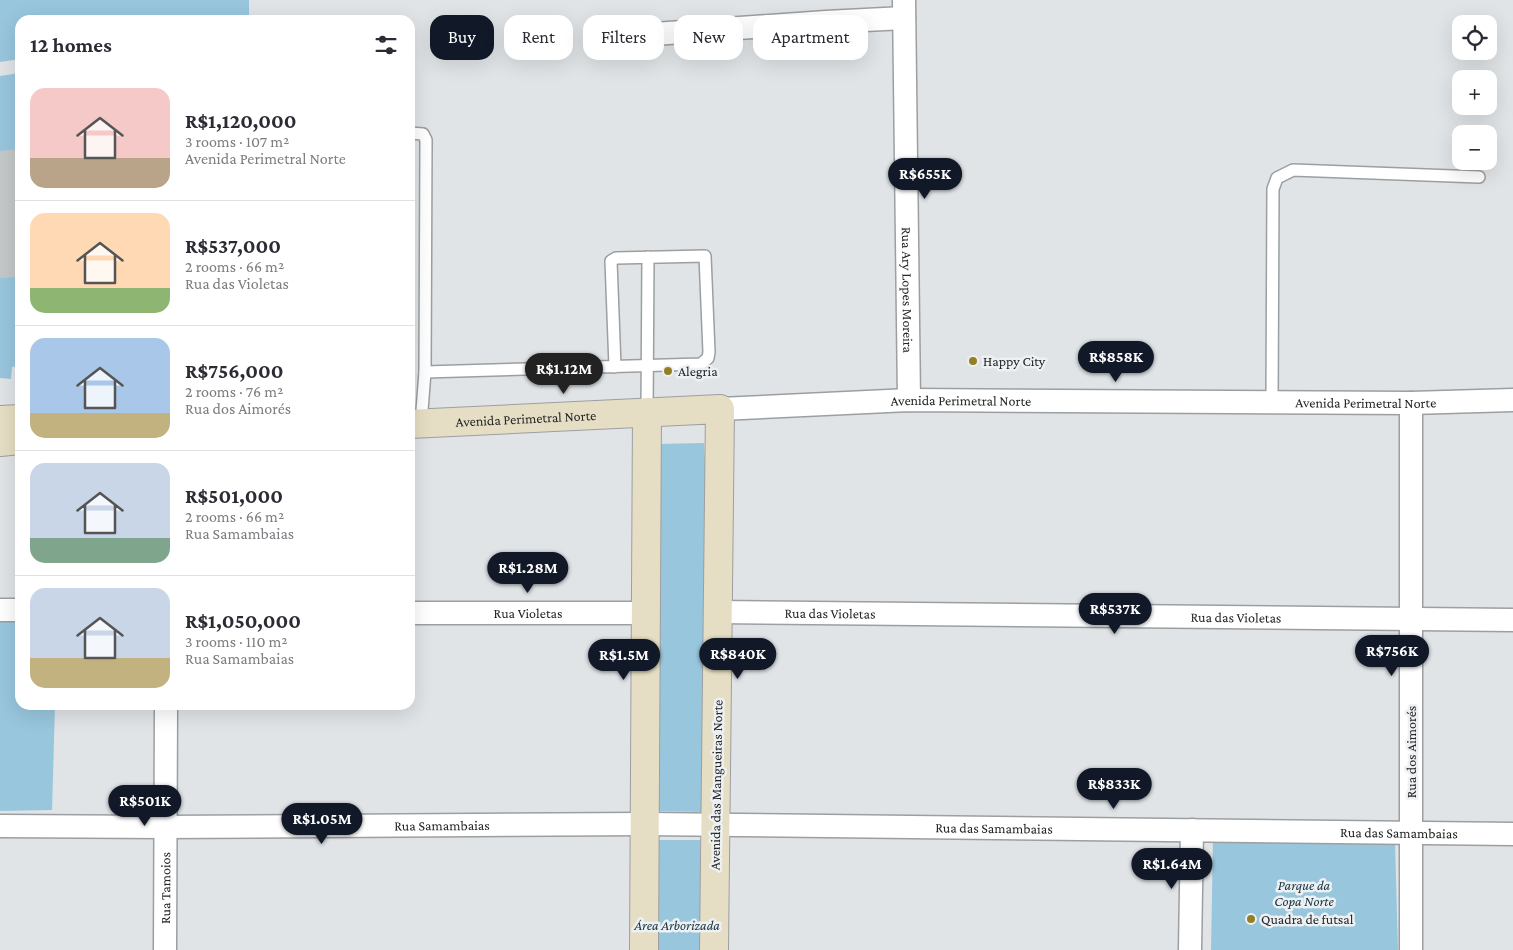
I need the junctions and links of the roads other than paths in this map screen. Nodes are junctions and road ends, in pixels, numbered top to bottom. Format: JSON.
{"nodes":[{"id":1,"x":904,"y":9,"type":"edge"},
{"id":2,"x":664,"y":33,"type":"edge"},
{"id":3,"x":415,"y":133,"type":"edge"},
{"id":4,"x":1479,"y":177,"type":"dead end"},
{"id":5,"x":648,"y":257,"type":"junction"},
{"id":6,"x":648,"y":366,"type":"junction"},
{"id":7,"x":615,"y":367,"type":"junction"},
{"id":8,"x":425,"y":372,"type":"junction"},
{"id":9,"x":909,"y":400,"type":"junction"},
{"id":10,"x":1513,"y":400,"type":"edge"},
{"id":11,"x":1272,"y":403,"type":"junction"},
{"id":12,"x":1412,"y":404,"type":"junction"},
{"id":13,"x":720,"y":409,"type":"junction"},
{"id":14,"x":647,"y":412,"type":"junction"},
{"id":15,"x":15,"y":419,"type":"edge"},
{"id":16,"x":0,"y":420,"type":"edge"},
{"id":17,"x":416,"y":423,"type":"edge"},
{"id":18,"x":15,"y":440,"type":"edge"},
{"id":19,"x":0,"y":442,"type":"edge"},
{"id":20,"x":0,"y":610,"type":"edge"},
{"id":21,"x":15,"y":610,"type":"edge"},
{"id":22,"x":718,"y":612,"type":"junction"},
{"id":23,"x":415,"y":613,"type":"edge"},
{"id":24,"x":645,"y":613,"type":"junction"},
{"id":25,"x":1411,"y":620,"type":"junction"},
{"id":26,"x":1513,"y":620,"type":"edge"},
{"id":27,"x":166,"y":710,"type":"edge"},
{"id":28,"x":644,"y":824,"type":"junction"},
{"id":29,"x":715,"y":824,"type":"junction"},
{"id":30,"x":0,"y":826,"type":"edge"},
{"id":31,"x":164,"y":827,"type":"junction"},
{"id":32,"x":1192,"y":830,"type":"junction"},
{"id":33,"x":1411,"y":833,"type":"junction"},
{"id":34,"x":1513,"y":834,"type":"edge"},
{"id":35,"x":165,"y":950,"type":"edge"},
{"id":36,"x":644,"y":950,"type":"edge"},
{"id":37,"x":714,"y":950,"type":"edge"},
{"id":38,"x":1190,"y":950,"type":"edge"},
{"id":39,"x":1411,"y":950,"type":"edge"}],
"edges":[{"from":1,"to":2,"type":"street"},
{"from":1,"to":9,"type":"street","name":"Rua Ary Lopes Moreira"},
{"from":3,"to":8,"type":"lane"},
{"from":4,"to":11,"type":"lane"},
{"from":5,"to":6,"type":"lane"},
{"from":5,"to":6,"type":"lane"},
{"from":5,"to":7,"type":"lane"},
{"from":6,"to":7,"type":"lane"},
{"from":6,"to":14,"type":"lane"},
{"from":7,"to":8,"type":"lane"},
{"from":8,"to":17,"type":"lane"},
{"from":9,"to":11,"type":"street","name":"Avenida Perimetral Norte"},
{"from":9,"to":13,"type":"street","name":"Avenida Perimetral Norte"},
{"from":10,"to":12,"type":"street","name":"Avenida Perimetral Norte"},
{"from":11,"to":12,"type":"street","name":"Avenida Perimetral Norte"},
{"from":12,"to":25,"type":"street","name":"Rua dos Aimorés"},
{"from":13,"to":14,"type":"street","name":"Avenida Perimetral Norte"},
{"from":13,"to":22,"type":"street","name":"Avenida das Mangueiras Norte"},
{"from":14,"to":17,"type":"street","name":"Avenida Perimetral Norte"},
{"from":14,"to":24,"type":"street"},
{"from":15,"to":16,"type":"street"},
{"from":18,"to":19,"type":"street"},
{"from":20,"to":21,"type":"street"},
{"from":22,"to":25,"type":"street","name":"Rua das Violetas"},
{"from":22,"to":29,"type":"street","name":"Avenida das Mangueiras Norte"},
{"from":23,"to":24,"type":"street","name":"Rua Violetas"},
{"from":24,"to":28,"type":"street"},
{"from":25,"to":26,"type":"street","name":"Rua das Violetas"},
{"from":25,"to":33,"type":"street","name":"Rua dos Aimorés"},
{"from":27,"to":31,"type":"street","name":"Rua Tamoios"},
{"from":28,"to":29,"type":"street","name":"Rua Samambaias"},
{"from":28,"to":31,"type":"street","name":"Rua Samambaias"},
{"from":28,"to":36,"type":"street"},
{"from":29,"to":32,"type":"street","name":"Rua das Samambaias"},
{"from":29,"to":37,"type":"street","name":"Avenida das Mangueiras Norte"},
{"from":30,"to":31,"type":"street","name":"Rua Samambaias"},
{"from":31,"to":35,"type":"street","name":"Rua Tamoios"},
{"from":32,"to":33,"type":"street","name":"Rua das Samambaias"},
{"from":32,"to":38,"type":"street"},
{"from":33,"to":34,"type":"street","name":"Rua das Samambaias"},
{"from":33,"to":39,"type":"street","name":"Rua dos Aimorés"}]}
